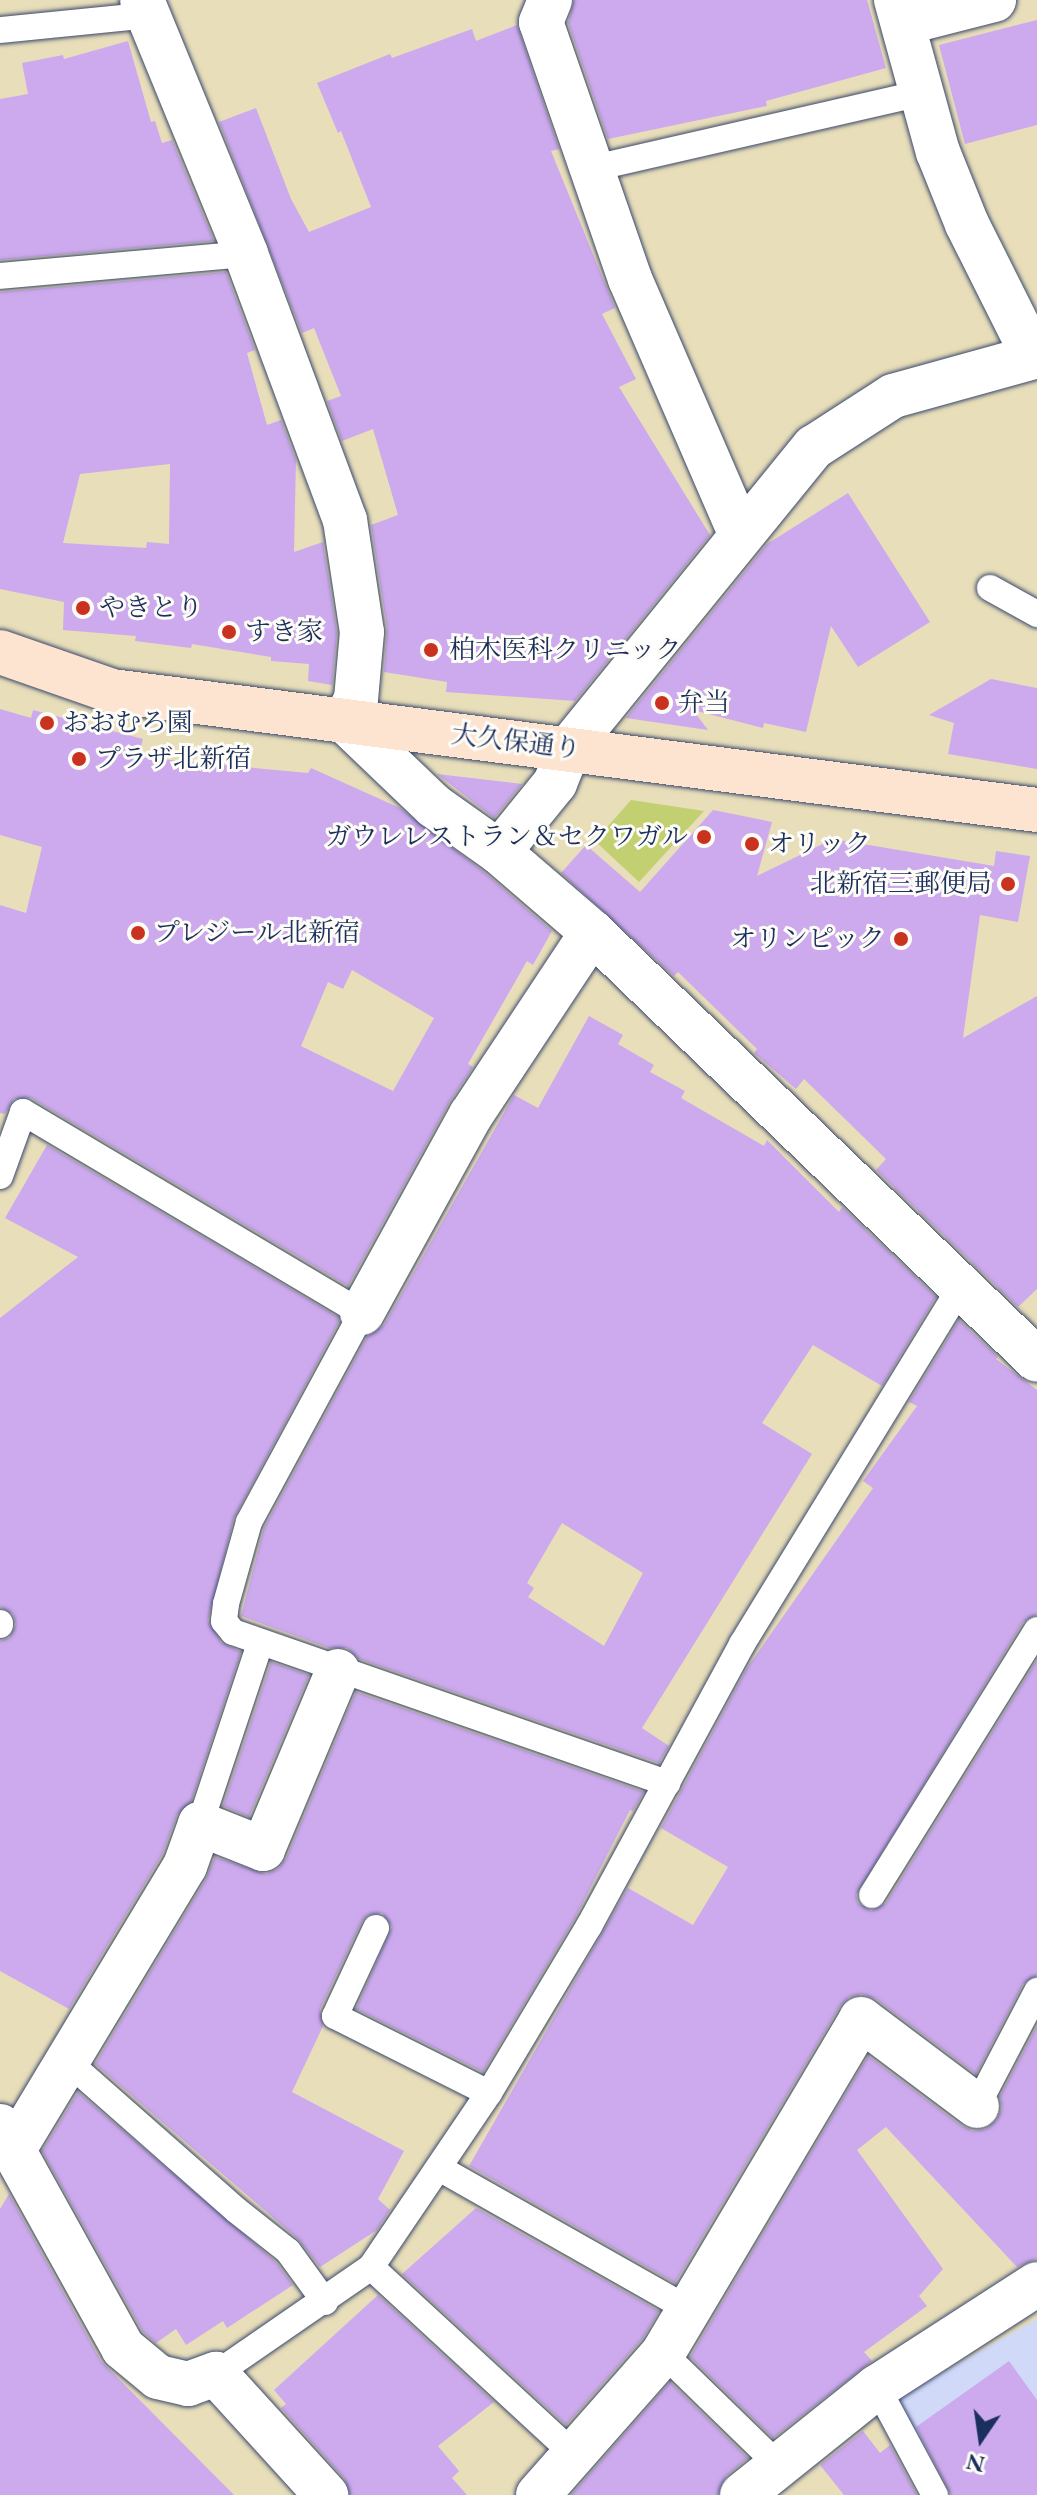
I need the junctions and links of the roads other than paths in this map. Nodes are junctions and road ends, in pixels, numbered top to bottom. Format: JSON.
{"nodes":[{"id":1,"x":550,"y":0,"type":"edge"},
{"id":2,"x":994,"y":0,"type":"edge"},
{"id":3,"x":146,"y":8,"type":"edge"},
{"id":4,"x":900,"y":11,"type":"edge"},
{"id":5,"x":0,"y":30,"type":"edge"},
{"id":6,"x":922,"y":93,"type":"junction"},
{"id":7,"x":594,"y":168,"type":"junction"},
{"id":8,"x":246,"y":254,"type":"junction"},
{"id":9,"x":0,"y":276,"type":"edge"},
{"id":10,"x":1035,"y":356,"type":"edge"},
{"id":11,"x":741,"y":535,"type":"junction"},
{"id":12,"x":990,"y":588,"type":"dead end"},
{"id":13,"x":1037,"y":614,"type":"edge"},
{"id":14,"x":0,"y":652,"type":"edge"},
{"id":15,"x":345,"y":721,"type":"junction"},
{"id":16,"x":569,"y":748,"type":"junction"},
{"id":17,"x":1037,"y":810,"type":"edge"},
{"id":18,"x":499,"y":852,"type":"junction"},
{"id":19,"x":592,"y":932,"type":"junction"},
{"id":20,"x":0,"y":1176,"type":"edge"},
{"id":21,"x":961,"y":1287,"type":"junction"},
{"id":22,"x":362,"y":1313,"type":"junction"},
{"id":23,"x":1028,"y":1340,"type":"edge"},
{"id":24,"x":1037,"y":1630,"type":"edge"},
{"id":25,"x":260,"y":1644,"type":"junction"},
{"id":26,"x":338,"y":1671,"type":"junction"},
{"id":27,"x":667,"y":1783,"type":"junction"},
{"id":28,"x":200,"y":1824,"type":"junction"},
{"id":29,"x":872,"y":1895,"type":"dead end"},
{"id":30,"x":376,"y":1928,"type":"dead end"},
{"id":31,"x":1037,"y":1991,"type":"edge"},
{"id":32,"x":67,"y":2061,"type":"junction"},
{"id":33,"x":489,"y":2093,"type":"junction"},
{"id":34,"x":977,"y":2106,"type":"joint"},
{"id":35,"x":7,"y":2139,"type":"edge"},
{"id":36,"x":439,"y":2168,"type":"junction"},
{"id":37,"x":371,"y":2267,"type":"junction"},
{"id":38,"x":1037,"y":2284,"type":"edge"},
{"id":39,"x":325,"y":2302,"type":"junction"},
{"id":40,"x":690,"y":2310,"type":"junction"},
{"id":41,"x":663,"y":2353,"type":"junction"},
{"id":42,"x":216,"y":2374,"type":"junction"},
{"id":43,"x":877,"y":2387,"type":"junction"},
{"id":44,"x":574,"y":2454,"type":"junction"},
{"id":45,"x":778,"y":2465,"type":"junction"},
{"id":46,"x":326,"y":2495,"type":"edge"},
{"id":47,"x":538,"y":2495,"type":"edge"},
{"id":48,"x":742,"y":2495,"type":"edge"},
{"id":49,"x":935,"y":2495,"type":"edge"}],
"edges":[{"from":1,"to":7,"type":"street"},
{"from":2,"to":4,"type":"street"},
{"from":3,"to":5,"type":"lane"},
{"from":3,"to":8,"type":"street"},
{"from":4,"to":6,"type":"street"},
{"from":6,"to":7,"type":"lane"},
{"from":6,"to":10,"type":"street"},
{"from":7,"to":11,"type":"street"},
{"from":8,"to":9,"type":"lane"},
{"from":8,"to":15,"type":"street"},
{"from":10,"to":11,"type":"street"},
{"from":11,"to":16,"type":"street"},
{"from":12,"to":13,"type":"lane"},
{"from":14,"to":15,"type":"main road","name":"大久保通り"},
{"from":15,"to":16,"type":"main road","name":"大久保通り"},
{"from":15,"to":18,"type":"street"},
{"from":16,"to":17,"type":"main road","name":"大久保通り"},
{"from":16,"to":18,"type":"street"},
{"from":18,"to":19,"type":"street"},
{"from":19,"to":21,"type":"street"},
{"from":19,"to":22,"type":"street"},
{"from":20,"to":22,"type":"lane"},
{"from":21,"to":23,"type":"street"},
{"from":21,"to":27,"type":"lane"},
{"from":22,"to":25,"type":"lane"},
{"from":24,"to":29,"type":"lane"},
{"from":25,"to":26,"type":"lane"},
{"from":25,"to":28,"type":"lane"},
{"from":26,"to":27,"type":"lane"},
{"from":26,"to":28,"type":"street"},
{"from":27,"to":33,"type":"lane"},
{"from":28,"to":32,"type":"street"},
{"from":30,"to":33,"type":"lane"},
{"from":31,"to":34,"type":"lane"},
{"from":32,"to":35,"type":"street"},
{"from":32,"to":39,"type":"lane"},
{"from":33,"to":36,"type":"lane"},
{"from":34,"to":40,"type":"street"},
{"from":35,"to":42,"type":"street"},
{"from":36,"to":37,"type":"lane"},
{"from":36,"to":40,"type":"lane"},
{"from":37,"to":39,"type":"lane"},
{"from":37,"to":44,"type":"lane"},
{"from":38,"to":43,"type":"street"},
{"from":39,"to":42,"type":"lane"},
{"from":40,"to":41,"type":"street"},
{"from":41,"to":44,"type":"street"},
{"from":41,"to":45,"type":"lane"},
{"from":42,"to":46,"type":"street"},
{"from":43,"to":45,"type":"street"},
{"from":43,"to":49,"type":"lane"},
{"from":44,"to":47,"type":"street"},
{"from":45,"to":48,"type":"street"}]}
